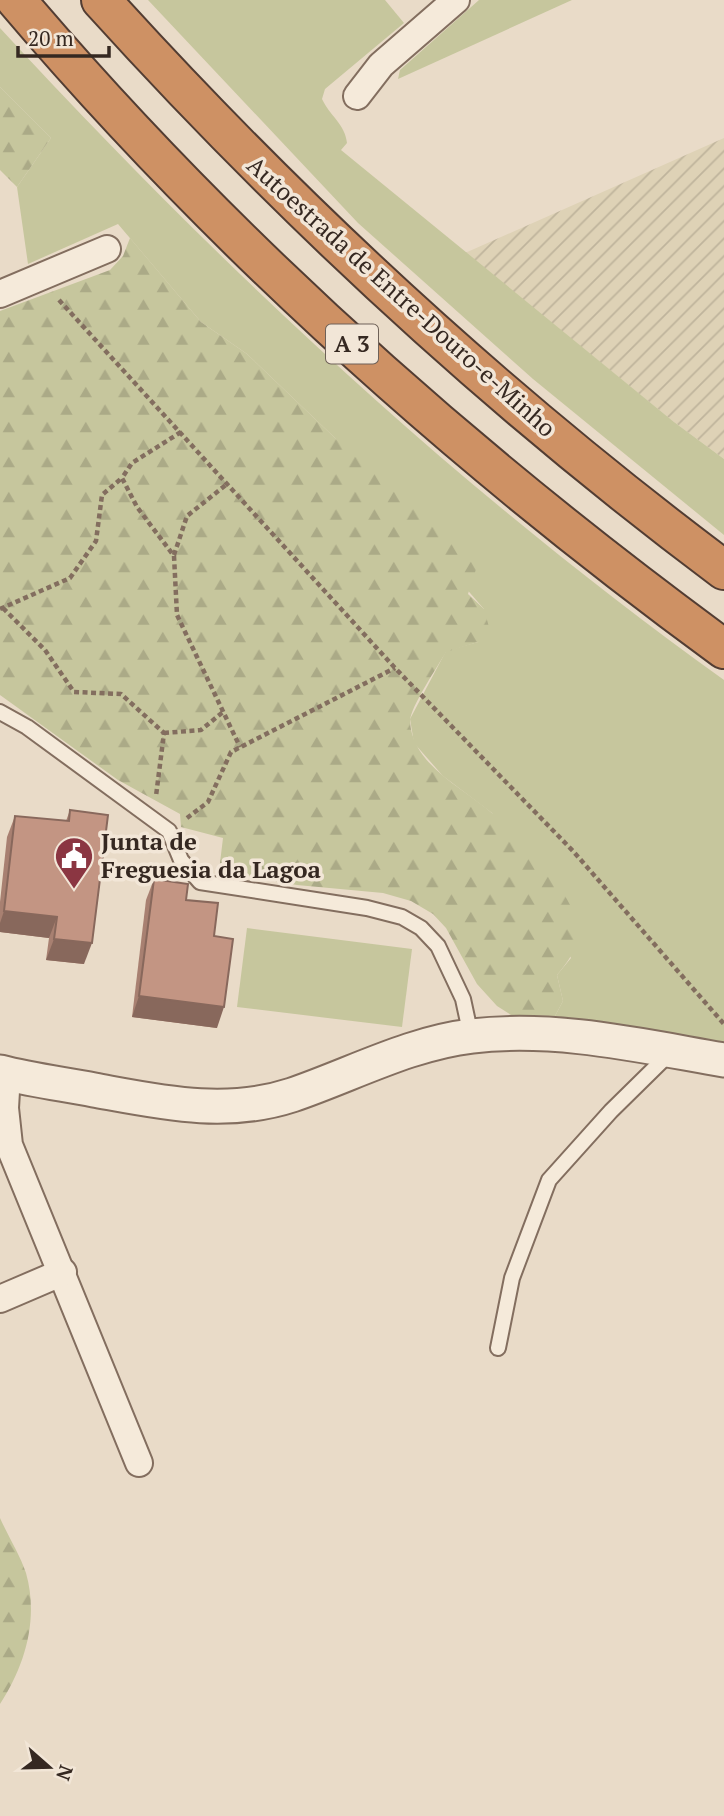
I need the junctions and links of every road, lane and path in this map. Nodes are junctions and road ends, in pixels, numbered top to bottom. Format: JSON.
{"nodes":[{"id":1,"x":16,"y":0,"type":"edge"},
{"id":2,"x":101,"y":0,"type":"edge"},
{"id":3,"x":456,"y":0,"type":"edge"},
{"id":4,"x":357,"y":96,"type":"dead end"},
{"id":5,"x":107,"y":249,"type":"dead end"},
{"id":6,"x":27,"y":282,"type":"junction"},
{"id":7,"x":0,"y":294,"type":"edge"},
{"id":8,"x":181,"y":432,"type":"junction"},
{"id":9,"x":122,"y":478,"type":"junction"},
{"id":10,"x":227,"y":484,"type":"junction"},
{"id":11,"x":174,"y":556,"type":"junction"},
{"id":12,"x":724,"y":570,"type":"edge"},
{"id":13,"x":2,"y":608,"type":"edge"},
{"id":14,"x":724,"y":649,"type":"edge"},
{"id":15,"x":395,"y":668,"type":"junction"},
{"id":16,"x":0,"y":712,"type":"edge"},
{"id":17,"x":223,"y":712,"type":"junction"},
{"id":18,"x":164,"y":733,"type":"junction"},
{"id":19,"x":240,"y":747,"type":"junction"},
{"id":20,"x":153,"y":818,"type":"junction"},
{"id":21,"x":169,"y":831,"type":"junction"},
{"id":22,"x":724,"y":1024,"type":"edge"},
{"id":23,"x":471,"y":1036,"type":"junction"},
{"id":24,"x":671,"y":1051,"type":"junction"},
{"id":25,"x":724,"y":1060,"type":"edge"},
{"id":26,"x":4,"y":1073,"type":"edge"},
{"id":27,"x":62,"y":1272,"type":"junction"},
{"id":28,"x":0,"y":1299,"type":"edge"},
{"id":29,"x":498,"y":1348,"type":"dead end"},
{"id":30,"x":139,"y":1463,"type":"dead end"}],
"edges":[{"from":1,"to":14,"type":"highway","number":"A 3"},
{"from":2,"to":12,"type":"highway","name":"Autoestrada de Entre-Douro-e-Minho","number":"A 3"},
{"from":3,"to":4,"type":"street"},
{"from":5,"to":6,"type":"street"},
{"from":6,"to":7,"type":"street"},
{"from":6,"to":8,"type":"path"},
{"from":8,"to":9,"type":"path"},
{"from":8,"to":10,"type":"path"},
{"from":9,"to":11,"type":"path"},
{"from":9,"to":13,"type":"path"},
{"from":10,"to":11,"type":"path"},
{"from":10,"to":15,"type":"path"},
{"from":11,"to":17,"type":"path"},
{"from":13,"to":18,"type":"path"},
{"from":15,"to":19,"type":"path"},
{"from":15,"to":22,"type":"path"},
{"from":16,"to":20,"type":"lane"},
{"from":17,"to":18,"type":"path"},
{"from":17,"to":19,"type":"path"},
{"from":18,"to":20,"type":"path"},
{"from":19,"to":21,"type":"path"},
{"from":20,"to":21,"type":"lane"},
{"from":21,"to":23,"type":"lane"},
{"from":23,"to":24,"type":"street"},
{"from":23,"to":26,"type":"street"},
{"from":24,"to":25,"type":"street"},
{"from":24,"to":29,"type":"lane"},
{"from":26,"to":27,"type":"street"},
{"from":27,"to":28,"type":"street"},
{"from":27,"to":30,"type":"street"}]}
